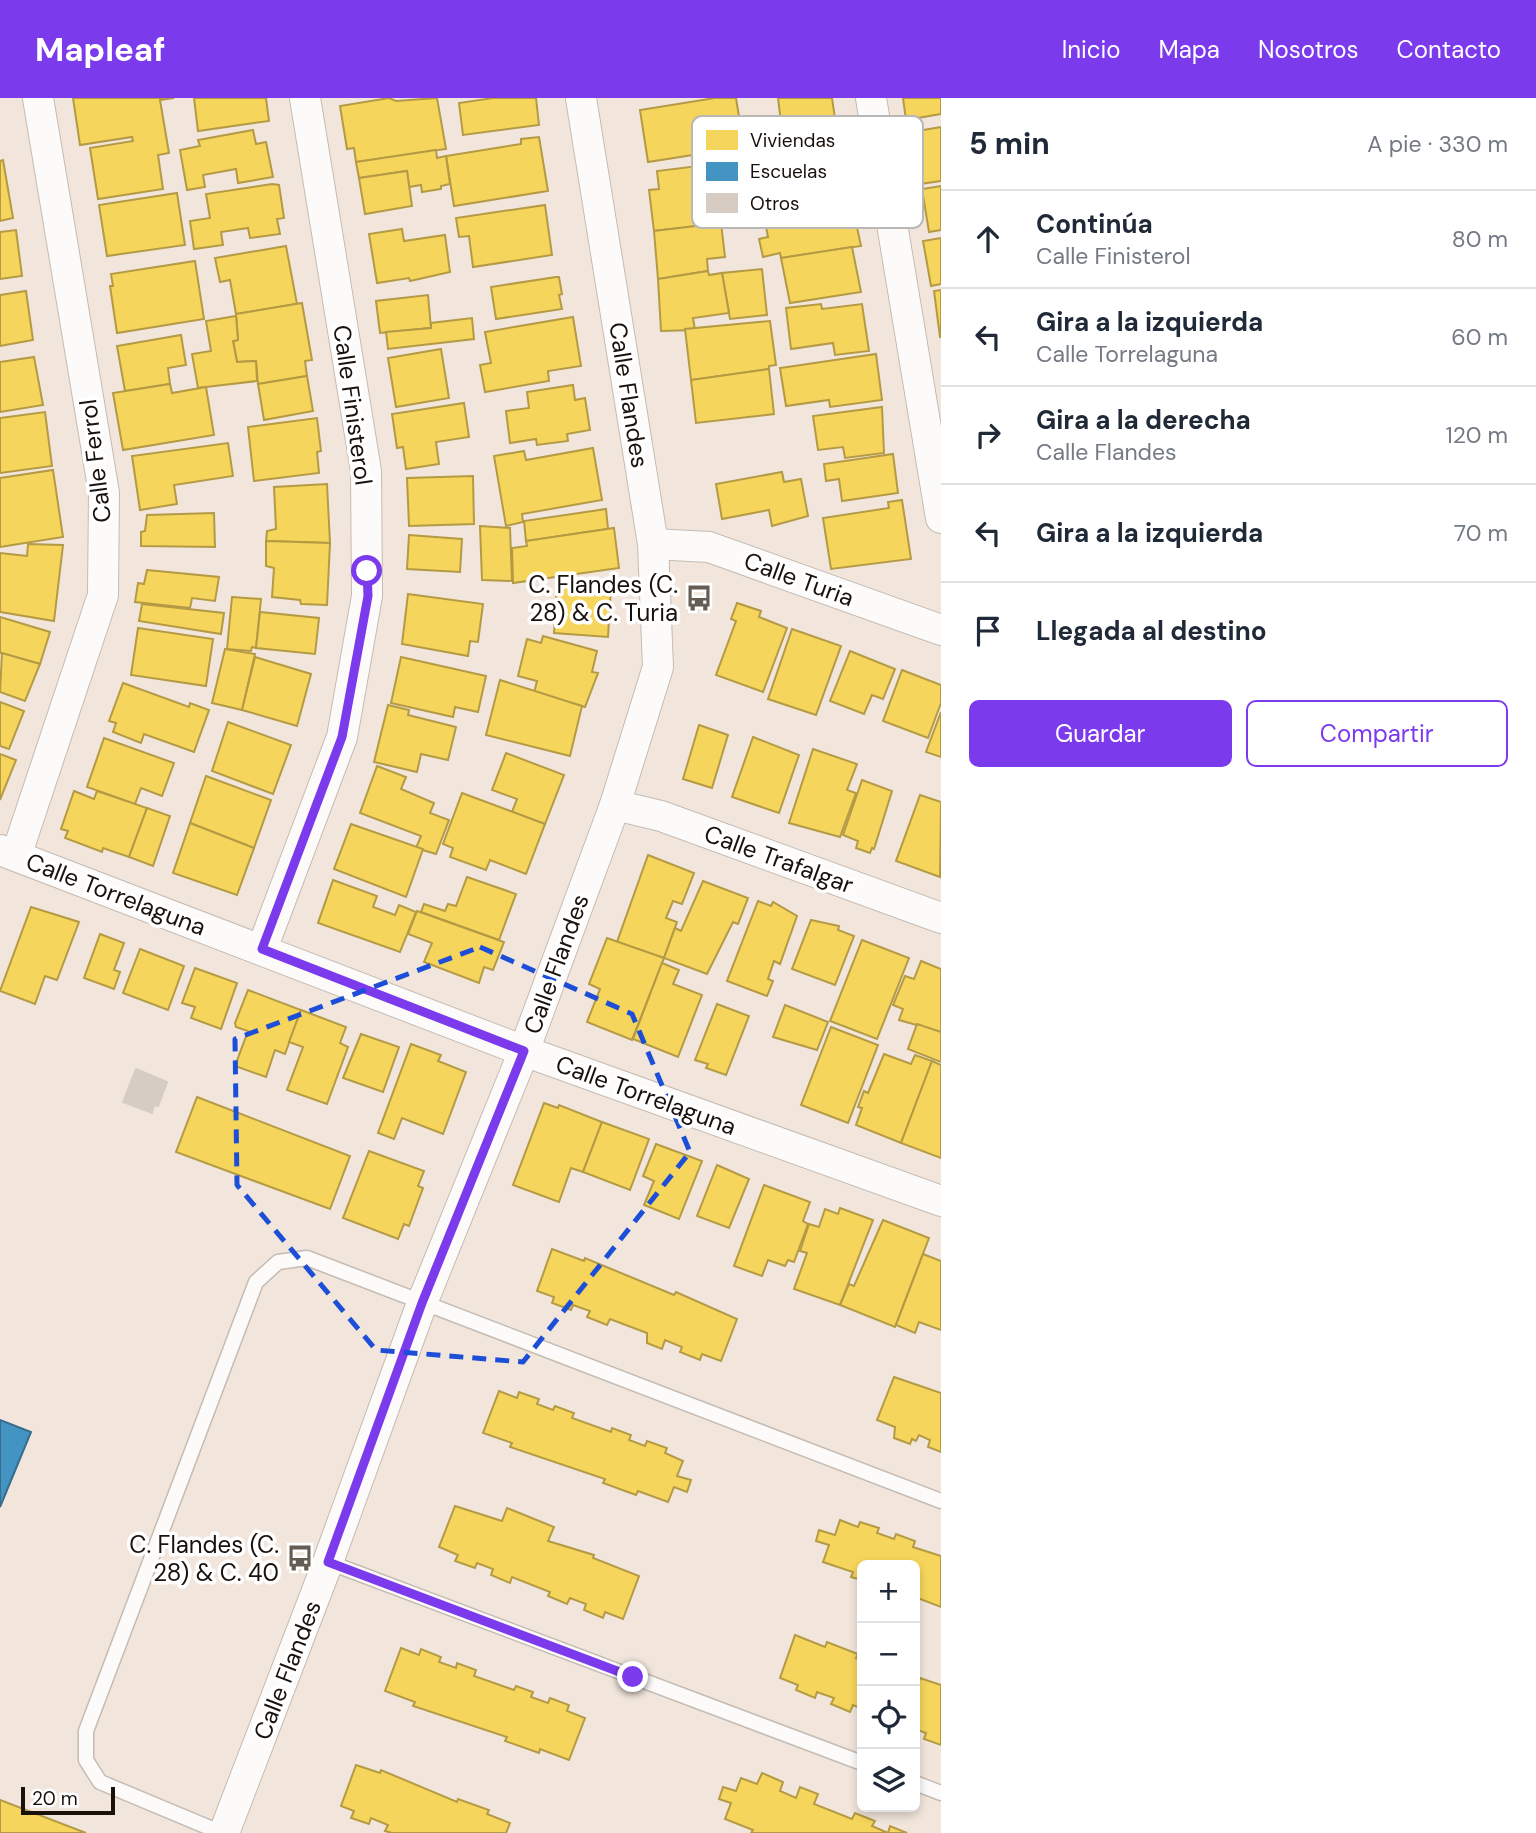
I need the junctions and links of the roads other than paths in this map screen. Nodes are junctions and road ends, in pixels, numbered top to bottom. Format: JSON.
{"nodes":[{"id":1,"x":38,"y":98,"type":"edge"},
{"id":2,"x":305,"y":98,"type":"edge"},
{"id":3,"x":581,"y":98,"type":"edge"},
{"id":4,"x":871,"y":98,"type":"edge"},
{"id":5,"x":874,"y":116,"type":"edge"},
{"id":6,"x":893,"y":228,"type":"edge"},
{"id":7,"x":941,"y":518,"type":"edge"},
{"id":8,"x":653,"y":544,"type":"junction"},
{"id":9,"x":941,"y":630,"type":"edge"},
{"id":10,"x":615,"y":805,"type":"junction"},
{"id":11,"x":8,"y":853,"type":"edge"},
{"id":12,"x":941,"y":918,"type":"edge"},
{"id":13,"x":262,"y":949,"type":"junction"},
{"id":14,"x":524,"y":1051,"type":"junction"},
{"id":15,"x":941,"y":1200,"type":"edge"},
{"id":16,"x":422,"y":1303,"type":"junction"},
{"id":17,"x":941,"y":1501,"type":"edge"},
{"id":18,"x":328,"y":1562,"type":"junction"},
{"id":19,"x":857,"y":1761,"type":"edge"},
{"id":20,"x":920,"y":1785,"type":"edge"},
{"id":21,"x":941,"y":1793,"type":"edge"},
{"id":22,"x":223,"y":1833,"type":"edge"}],
"edges":[{"from":1,"to":11,"type":"street","name":"Calle Ferrol"},
{"from":2,"to":13,"type":"street","name":"Calle Finisterol"},
{"from":3,"to":8,"type":"street","name":"Calle Flandes"},
{"from":4,"to":5,"type":"street"},
{"from":6,"to":7,"type":"street"},
{"from":8,"to":9,"type":"street","name":"Calle Turia"},
{"from":8,"to":10,"type":"street","name":"Calle Flandes"},
{"from":10,"to":12,"type":"street","name":"Calle Trafalgar"},
{"from":10,"to":14,"type":"street","name":"Calle Flandes"},
{"from":11,"to":13,"type":"street","name":"Calle Torrelaguna"},
{"from":13,"to":14,"type":"street","name":"Calle Torrelaguna"},
{"from":14,"to":15,"type":"street","name":"Calle Torrelaguna"},
{"from":14,"to":16,"type":"street","name":"Calle Flandes"},
{"from":16,"to":17,"type":"lane"},
{"from":16,"to":18,"type":"street","name":"Calle Flandes"},
{"from":16,"to":22,"type":"lane"},
{"from":18,"to":19,"type":"lane"},
{"from":18,"to":22,"type":"street","name":"Calle Flandes"},
{"from":20,"to":21,"type":"lane"}]}
